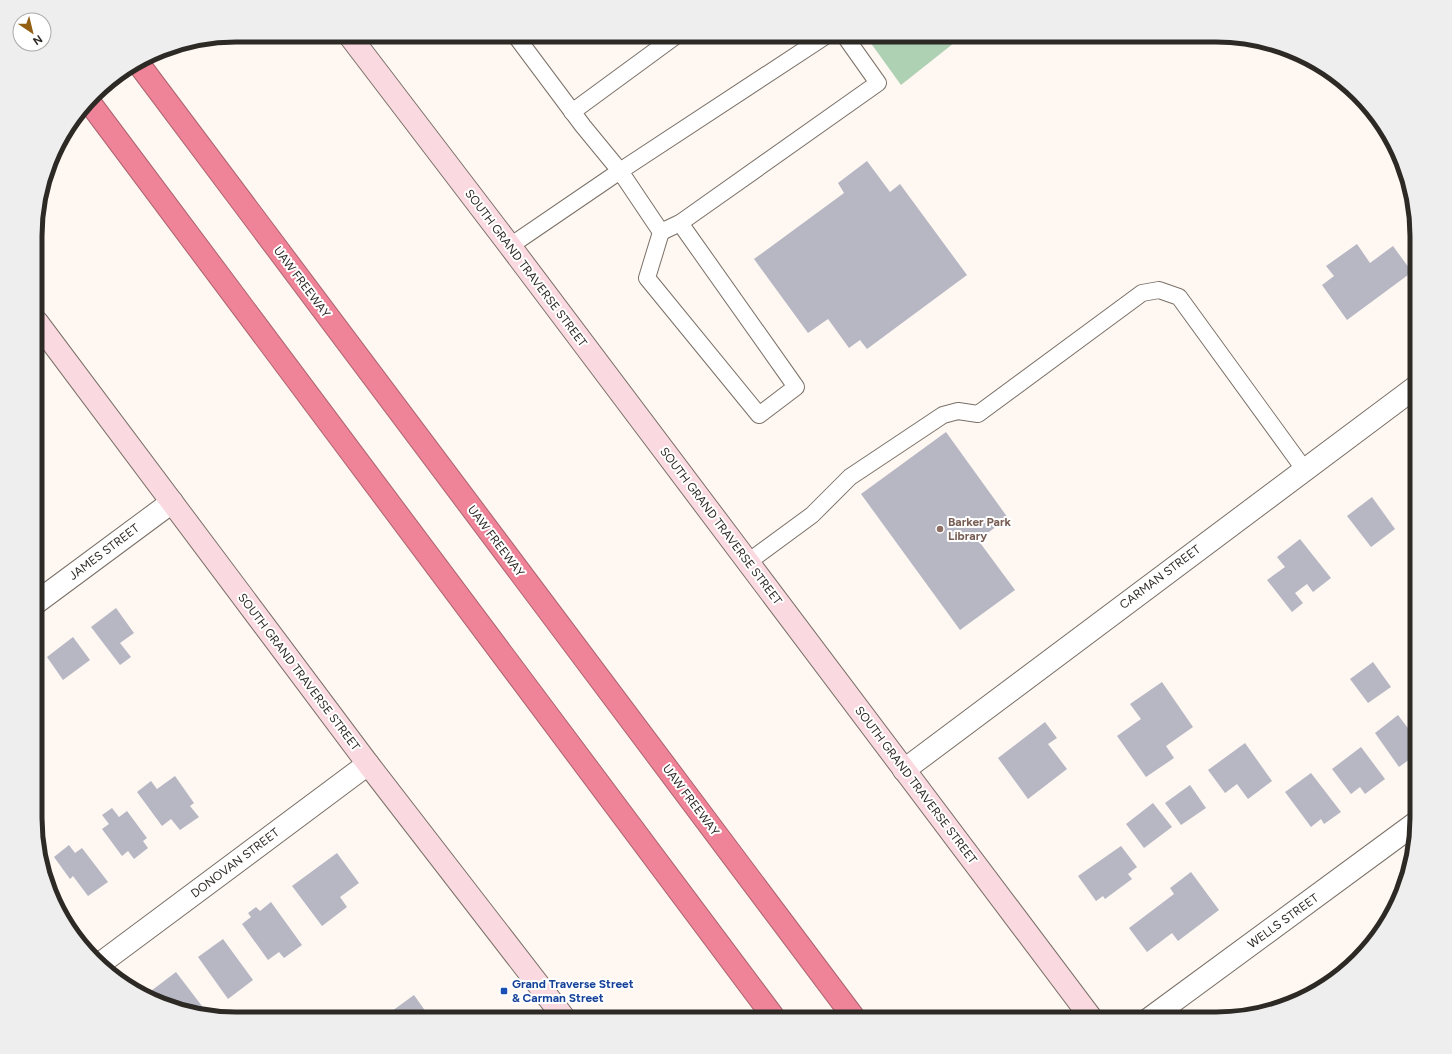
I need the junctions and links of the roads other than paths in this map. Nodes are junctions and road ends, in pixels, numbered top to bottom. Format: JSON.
{"nodes":[{"id":1,"x":354,"y":42,"type":"edge"},
{"id":2,"x":520,"y":42,"type":"edge"},
{"id":3,"x":667,"y":42,"type":"edge"},
{"id":4,"x":816,"y":42,"type":"edge"},
{"id":5,"x":849,"y":42,"type":"edge"},
{"id":6,"x":140,"y":67,"type":"edge"},
{"id":7,"x":92,"y":106,"type":"edge"},
{"id":8,"x":572,"y":112,"type":"junction"},
{"id":9,"x":620,"y":171,"type":"junction"},
{"id":10,"x":680,"y":223,"type":"junction"},
{"id":11,"x":661,"y":232,"type":"junction"},
{"id":12,"x":510,"y":246,"type":"junction"},
{"id":13,"x":42,"y":329,"type":"edge"},
{"id":14,"x":1410,"y":391,"type":"edge"},
{"id":15,"x":1304,"y":470,"type":"junction"},
{"id":16,"x":172,"y":502,"type":"junction"},
{"id":17,"x":748,"y":562,"type":"junction"},
{"id":18,"x":42,"y":598,"type":"edge"},
{"id":19,"x":368,"y":764,"type":"junction"},
{"id":20,"x":904,"y":770,"type":"junction"},
{"id":21,"x":1410,"y":827,"type":"edge"},
{"id":22,"x":104,"y":960,"type":"edge"},
{"id":23,"x":559,"y":1012,"type":"edge"},
{"id":24,"x":770,"y":1012,"type":"edge"},
{"id":25,"x":850,"y":1012,"type":"edge"},
{"id":26,"x":1087,"y":1012,"type":"edge"},
{"id":27,"x":1159,"y":1012,"type":"edge"}],
"edges":[{"from":1,"to":12,"type":"main road","name":"SOUTH GRAND TRAVERSE STREET"},
{"from":2,"to":8,"type":"lane"},
{"from":3,"to":8,"type":"lane"},
{"from":4,"to":9,"type":"lane"},
{"from":5,"to":10,"type":"lane"},
{"from":6,"to":25,"type":"highway","name":"UAW FREEWAY"},
{"from":7,"to":24,"type":"highway"},
{"from":8,"to":9,"type":"lane"},
{"from":9,"to":11,"type":"lane"},
{"from":9,"to":12,"type":"lane"},
{"from":10,"to":11,"type":"lane"},
{"from":10,"to":11,"type":"lane"},
{"from":12,"to":17,"type":"main road","name":"SOUTH GRAND TRAVERSE STREET"},
{"from":13,"to":16,"type":"main road","name":"SOUTH GRAND TRAVERSE STREET"},
{"from":14,"to":15,"type":"street","name":"CARMAN STREET"},
{"from":15,"to":17,"type":"lane"},
{"from":15,"to":20,"type":"street","name":"CARMAN STREET"},
{"from":16,"to":18,"type":"street","name":"JAMES STREET"},
{"from":16,"to":19,"type":"main road","name":"SOUTH GRAND TRAVERSE STREET"},
{"from":17,"to":20,"type":"main road","name":"SOUTH GRAND TRAVERSE STREET"},
{"from":19,"to":22,"type":"street","name":"DONOVAN STREET"},
{"from":19,"to":23,"type":"main road","name":"SOUTH GRAND TRAVERSE STREET"},
{"from":20,"to":26,"type":"main road","name":"SOUTH GRAND TRAVERSE STREET"},
{"from":21,"to":27,"type":"street","name":"WELLS STREET"}]}
